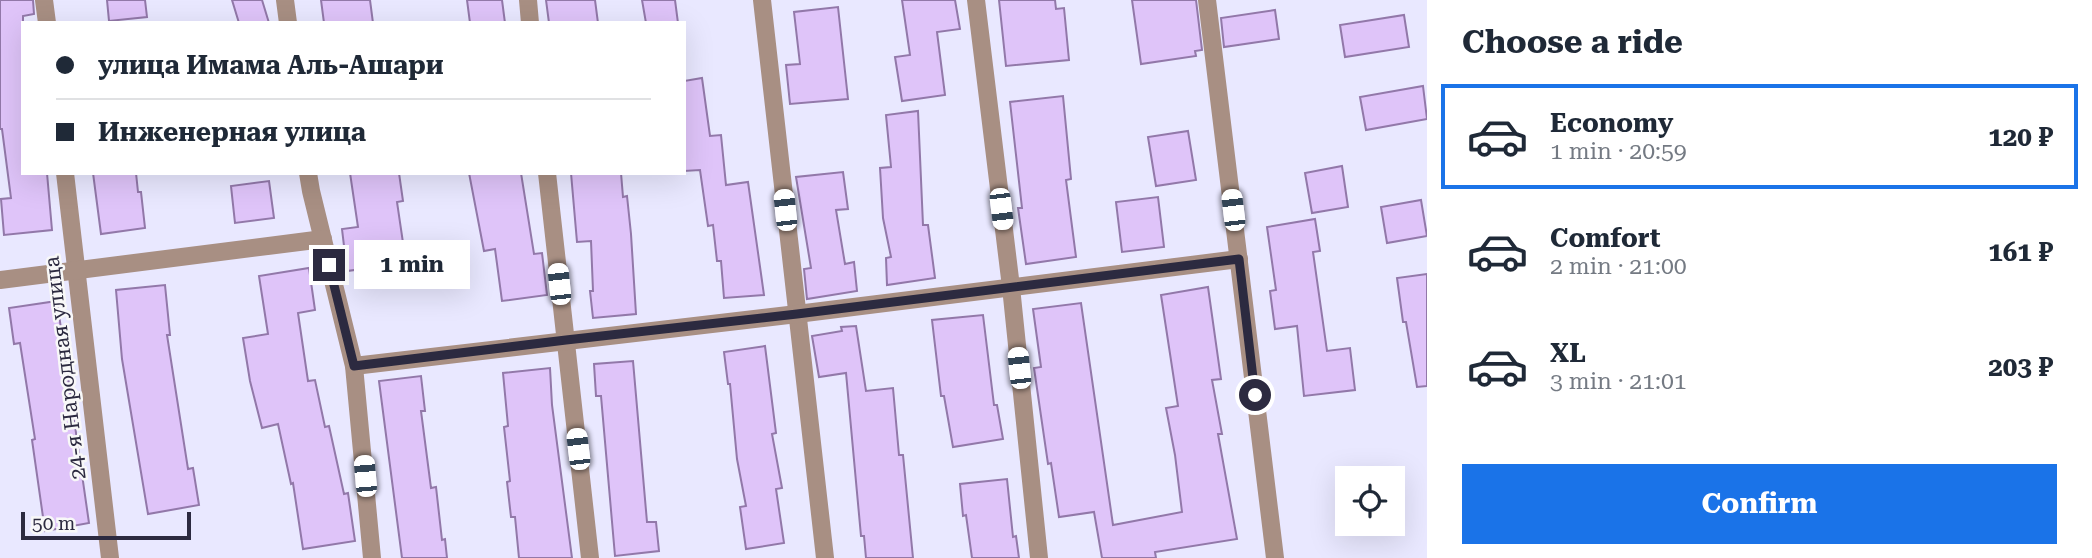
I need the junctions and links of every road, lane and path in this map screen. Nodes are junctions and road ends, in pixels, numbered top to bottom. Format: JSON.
{"nodes":[{"id":1,"x":44,"y":0,"type":"edge"},
{"id":2,"x":285,"y":0,"type":"edge"},
{"id":3,"x":528,"y":0,"type":"edge"},
{"id":4,"x":762,"y":0,"type":"edge"},
{"id":5,"x":976,"y":0,"type":"edge"},
{"id":6,"x":1207,"y":0,"type":"edge"},
{"id":7,"x":47,"y":21,"type":"edge"},
{"id":8,"x":289,"y":21,"type":"edge"},
{"id":9,"x":530,"y":21,"type":"edge"},
{"id":10,"x":65,"y":175,"type":"edge"},
{"id":11,"x":309,"y":175,"type":"edge"},
{"id":12,"x":547,"y":175,"type":"edge"},
{"id":13,"x":323,"y":239,"type":"junction"},
{"id":14,"x":1239,"y":259,"type":"junction"},
{"id":15,"x":77,"y":272,"type":"junction"},
{"id":16,"x":0,"y":280,"type":"edge"},
{"id":17,"x":1011,"y":287,"type":"junction"},
{"id":18,"x":797,"y":314,"type":"junction"},
{"id":19,"x":566,"y":340,"type":"junction"},
{"id":20,"x":354,"y":366,"type":"junction"},
{"id":21,"x":110,"y":558,"type":"edge"},
{"id":22,"x":372,"y":558,"type":"edge"},
{"id":23,"x":590,"y":558,"type":"edge"},
{"id":24,"x":825,"y":558,"type":"edge"},
{"id":25,"x":1039,"y":558,"type":"edge"},
{"id":26,"x":1275,"y":558,"type":"edge"}],
"edges":[{"from":1,"to":7,"type":"street"},
{"from":2,"to":8,"type":"street"},
{"from":3,"to":9,"type":"street"},
{"from":4,"to":18,"type":"street"},
{"from":5,"to":17,"type":"street"},
{"from":6,"to":14,"type":"street"},
{"from":10,"to":15,"type":"street","name":"24-я Народная улица"},
{"from":11,"to":13,"type":"street"},
{"from":12,"to":19,"type":"street"},
{"from":13,"to":15,"type":"street"},
{"from":13,"to":20,"type":"street"},
{"from":14,"to":17,"type":"street"},
{"from":14,"to":26,"type":"street"},
{"from":15,"to":16,"type":"street"},
{"from":15,"to":21,"type":"street","name":"24-я Народная улица"},
{"from":17,"to":18,"type":"street"},
{"from":17,"to":25,"type":"street"},
{"from":18,"to":19,"type":"street"},
{"from":18,"to":24,"type":"street"},
{"from":19,"to":20,"type":"street"},
{"from":19,"to":23,"type":"street"},
{"from":20,"to":22,"type":"street"}]}
